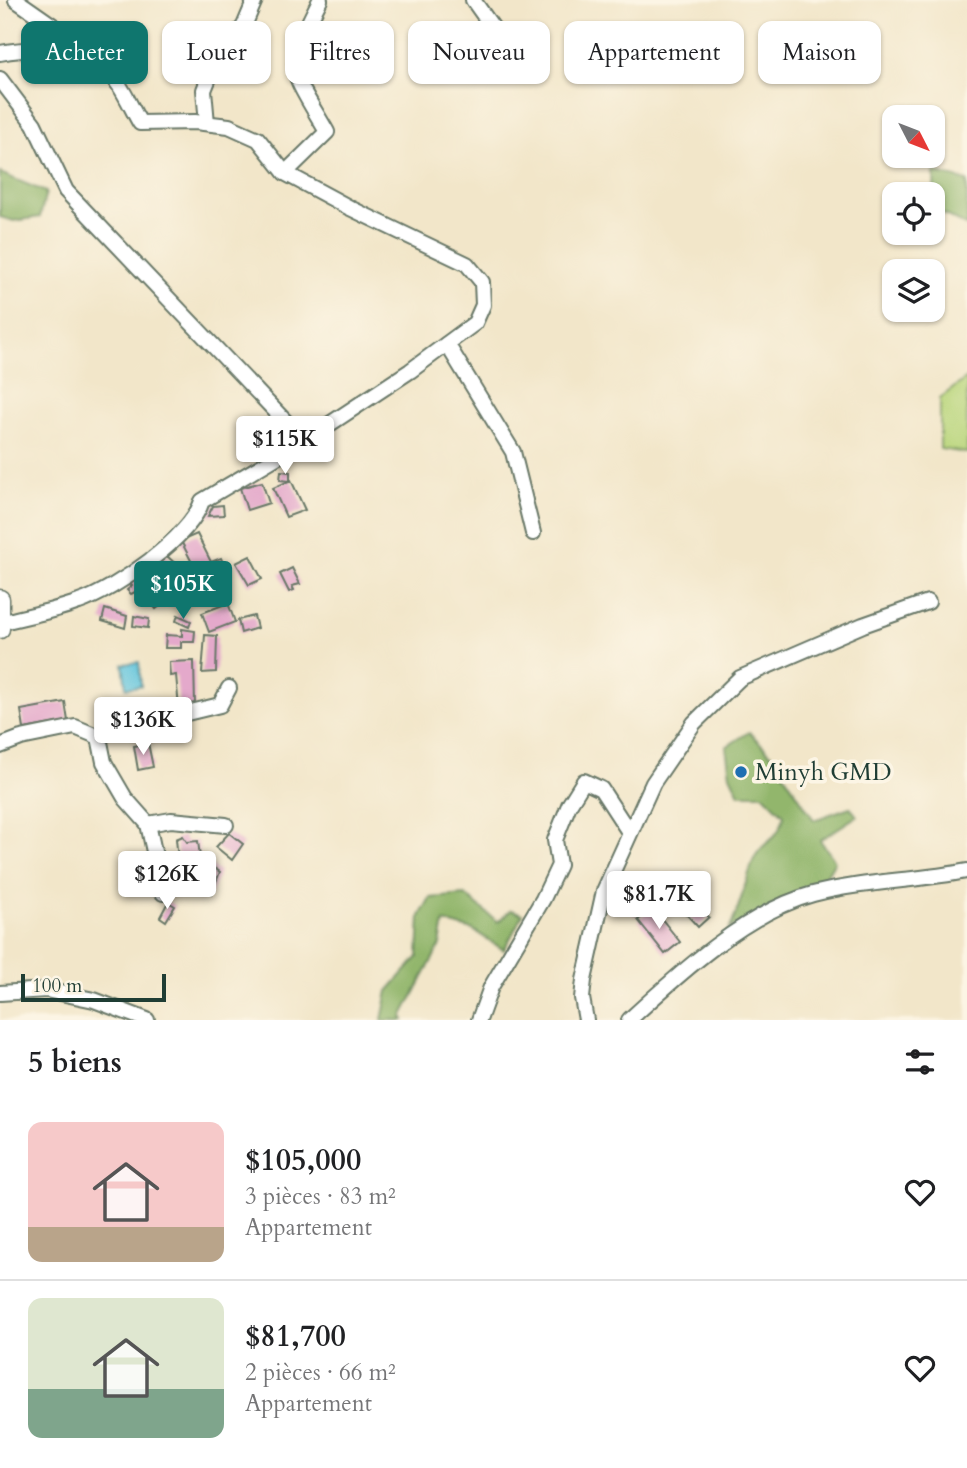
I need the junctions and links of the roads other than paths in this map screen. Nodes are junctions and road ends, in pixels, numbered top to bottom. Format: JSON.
{"nodes":[{"id":1,"x":16,"y":0,"type":"edge"},
{"id":2,"x":255,"y":0,"type":"edge"},
{"id":3,"x":320,"y":0,"type":"edge"},
{"id":4,"x":473,"y":0,"type":"edge"},
{"id":5,"x":46,"y":21,"type":"edge"},
{"id":6,"x":488,"y":21,"type":"edge"},
{"id":7,"x":21,"y":50,"type":"edge"},
{"id":8,"x":0,"y":53,"type":"edge"},
{"id":9,"x":0,"y":79,"type":"edge"},
{"id":10,"x":119,"y":84,"type":"edge"},
{"id":11,"x":207,"y":123,"type":"junction"},
{"id":12,"x":285,"y":173,"type":"junction"},
{"id":13,"x":447,"y":344,"type":"junction"},
{"id":14,"x":304,"y":441,"type":"junction"},
{"id":15,"x":533,"y":533,"type":"dead end"},
{"id":16,"x":0,"y":599,"type":"edge"},
{"id":17,"x":928,"y":602,"type":"dead end"},
{"id":18,"x":0,"y":623,"type":"edge"},
{"id":19,"x":0,"y":629,"type":"edge"},
{"id":20,"x":229,"y":688,"type":"dead end"},
{"id":21,"x":99,"y":737,"type":"junction"},
{"id":22,"x":0,"y":746,"type":"edge"},
{"id":23,"x":148,"y":824,"type":"junction"},
{"id":24,"x":226,"y":825,"type":"dead end"},
{"id":25,"x":629,"y":832,"type":"junction"},
{"id":26,"x":967,"y":871,"type":"edge"},
{"id":27,"x":163,"y":892,"type":"dead end"},
{"id":28,"x":0,"y":993,"type":"edge"},
{"id":29,"x":153,"y":1020,"type":"edge"},
{"id":30,"x":479,"y":1020,"type":"edge"},
{"id":31,"x":586,"y":1020,"type":"edge"},
{"id":32,"x":629,"y":1020,"type":"edge"}],
"edges":[{"from":1,"to":5,"type":"street"},
{"from":2,"to":11,"type":"street"},
{"from":3,"to":12,"type":"street"},
{"from":4,"to":6,"type":"street"},
{"from":7,"to":8,"type":"street"},
{"from":9,"to":14,"type":"street"},
{"from":10,"to":11,"type":"street"},
{"from":11,"to":12,"type":"street"},
{"from":12,"to":13,"type":"street"},
{"from":13,"to":14,"type":"street"},
{"from":13,"to":15,"type":"street"},
{"from":14,"to":18,"type":"street"},
{"from":16,"to":18,"type":"main road"},
{"from":17,"to":25,"type":"street"},
{"from":18,"to":19,"type":"main road"},
{"from":20,"to":21,"type":"street"},
{"from":21,"to":22,"type":"street"},
{"from":21,"to":23,"type":"street"},
{"from":23,"to":24,"type":"street"},
{"from":23,"to":27,"type":"street"},
{"from":25,"to":30,"type":"street"},
{"from":25,"to":31,"type":"street"},
{"from":26,"to":32,"type":"street"},
{"from":28,"to":29,"type":"street"}]}
